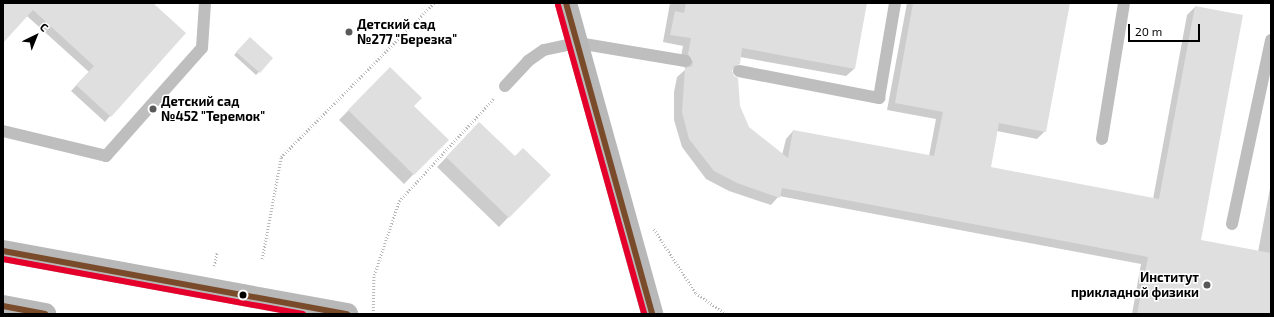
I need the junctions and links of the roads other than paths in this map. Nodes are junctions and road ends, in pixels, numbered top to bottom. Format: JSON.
{"nodes":[{"id":1,"x":205,"y":3,"type":"edge"},
{"id":2,"x":566,"y":3,"type":"edge"},
{"id":3,"x":895,"y":3,"type":"edge"},
{"id":4,"x":1124,"y":3,"type":"edge"},
{"id":5,"x":1271,"y":40,"type":"edge"},
{"id":6,"x":578,"y":43,"type":"junction"},
{"id":7,"x":686,"y":61,"type":"dead end"},
{"id":8,"x":739,"y":71,"type":"dead end"},
{"id":9,"x":505,"y":86,"type":"road end"},
{"id":10,"x":3,"y":131,"type":"edge"},
{"id":11,"x":1102,"y":139,"type":"dead end"},
{"id":12,"x":1232,"y":224,"type":"dead end"},
{"id":13,"x":3,"y":251,"type":"edge"},
{"id":14,"x":3,"y":306,"type":"edge"},
{"id":15,"x":45,"y":314,"type":"edge"},
{"id":16,"x":347,"y":314,"type":"edge"},
{"id":17,"x":652,"y":314,"type":"edge"}],
"edges":[{"from":1,"to":10,"type":"lane"},
{"from":2,"to":6,"type":"main road"},
{"from":3,"to":8,"type":"lane"},
{"from":4,"to":11,"type":"lane"},
{"from":5,"to":12,"type":"lane"},
{"from":6,"to":7,"type":"lane"},
{"from":6,"to":9,"type":"lane"},
{"from":6,"to":17,"type":"main road"},
{"from":13,"to":16,"type":"main road"},
{"from":14,"to":15,"type":"main road"}]}
